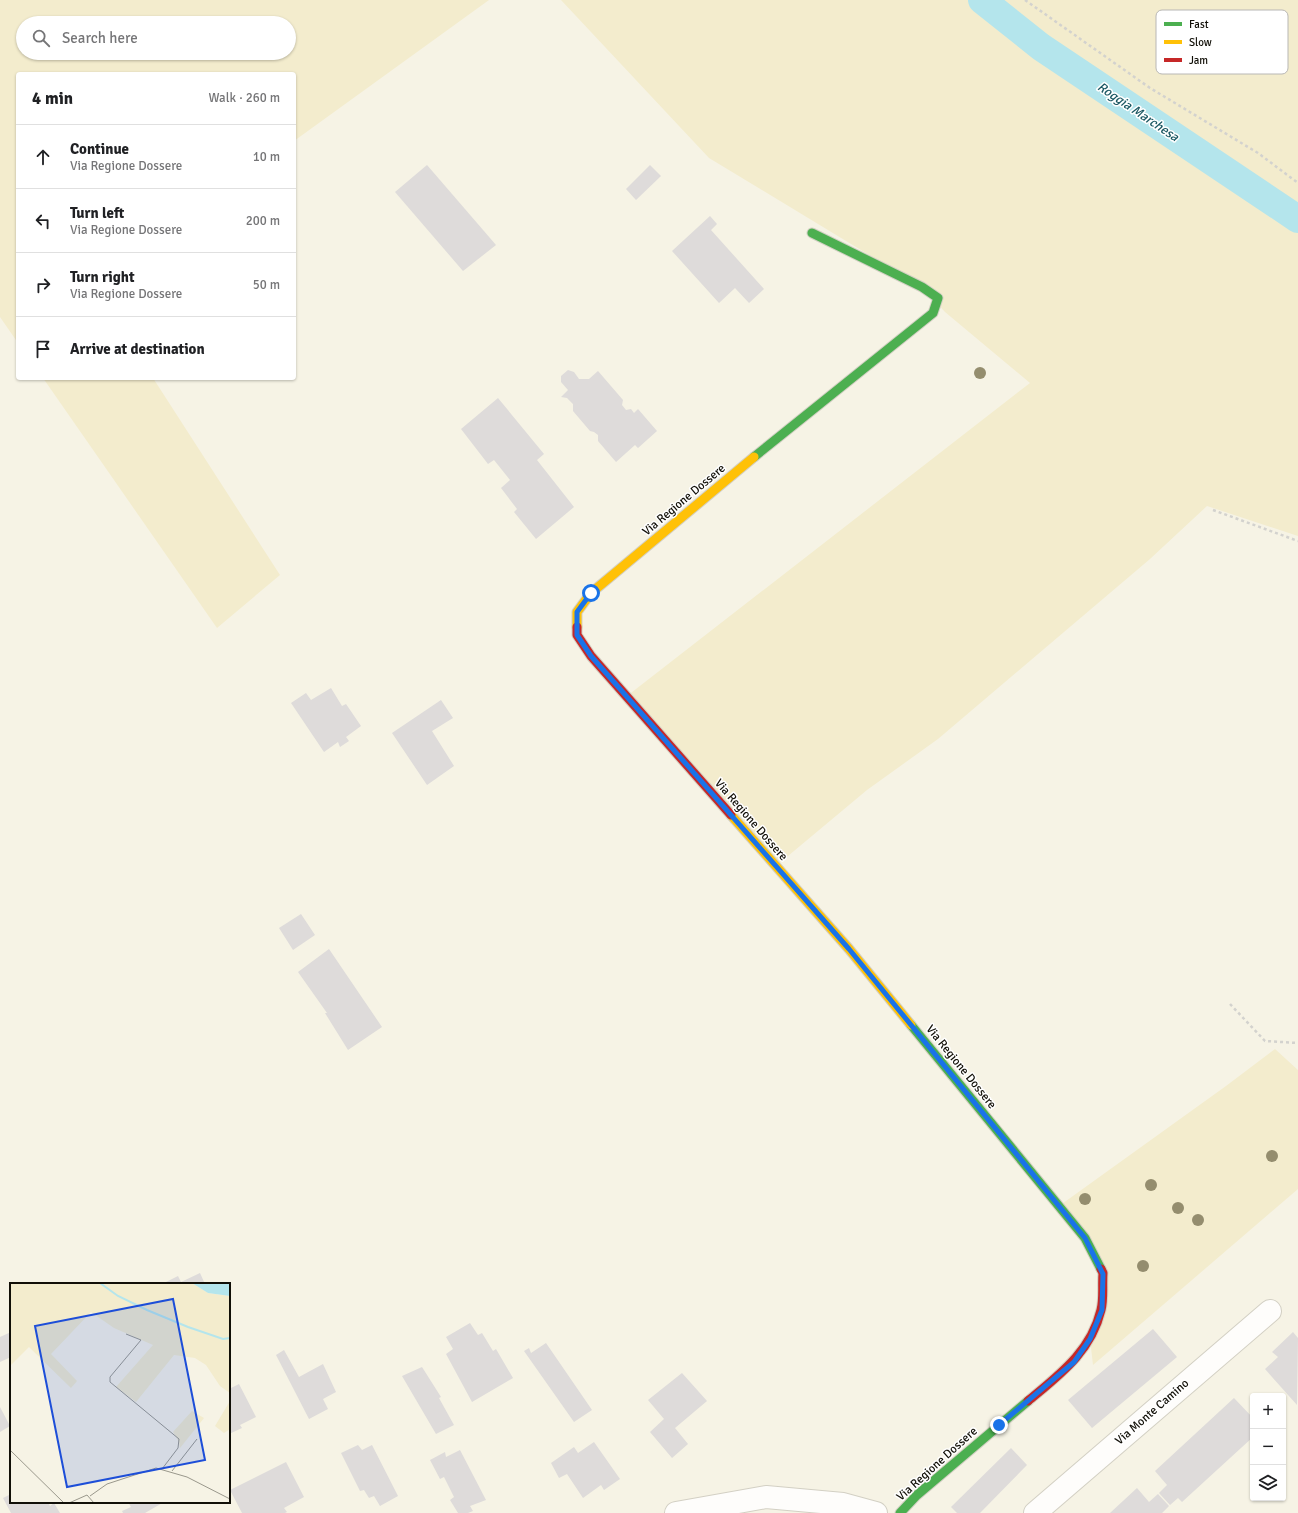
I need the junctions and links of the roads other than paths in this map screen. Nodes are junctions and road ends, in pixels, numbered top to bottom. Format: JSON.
{"nodes":[{"id":1,"x":812,"y":234,"type":"dead end"},
{"id":2,"x":1270,"y":1311,"type":"dead end"},
{"id":3,"x":676,"y":1513,"type":"edge"},
{"id":4,"x":876,"y":1513,"type":"edge"},
{"id":5,"x":900,"y":1513,"type":"edge"},
{"id":6,"x":1035,"y":1513,"type":"edge"}],
"edges":[{"from":1,"to":5,"type":"street","name":"Via Regione Dossere"},
{"from":2,"to":6,"type":"street","name":"Via Monte Camino"},
{"from":3,"to":4,"type":"street"}]}
